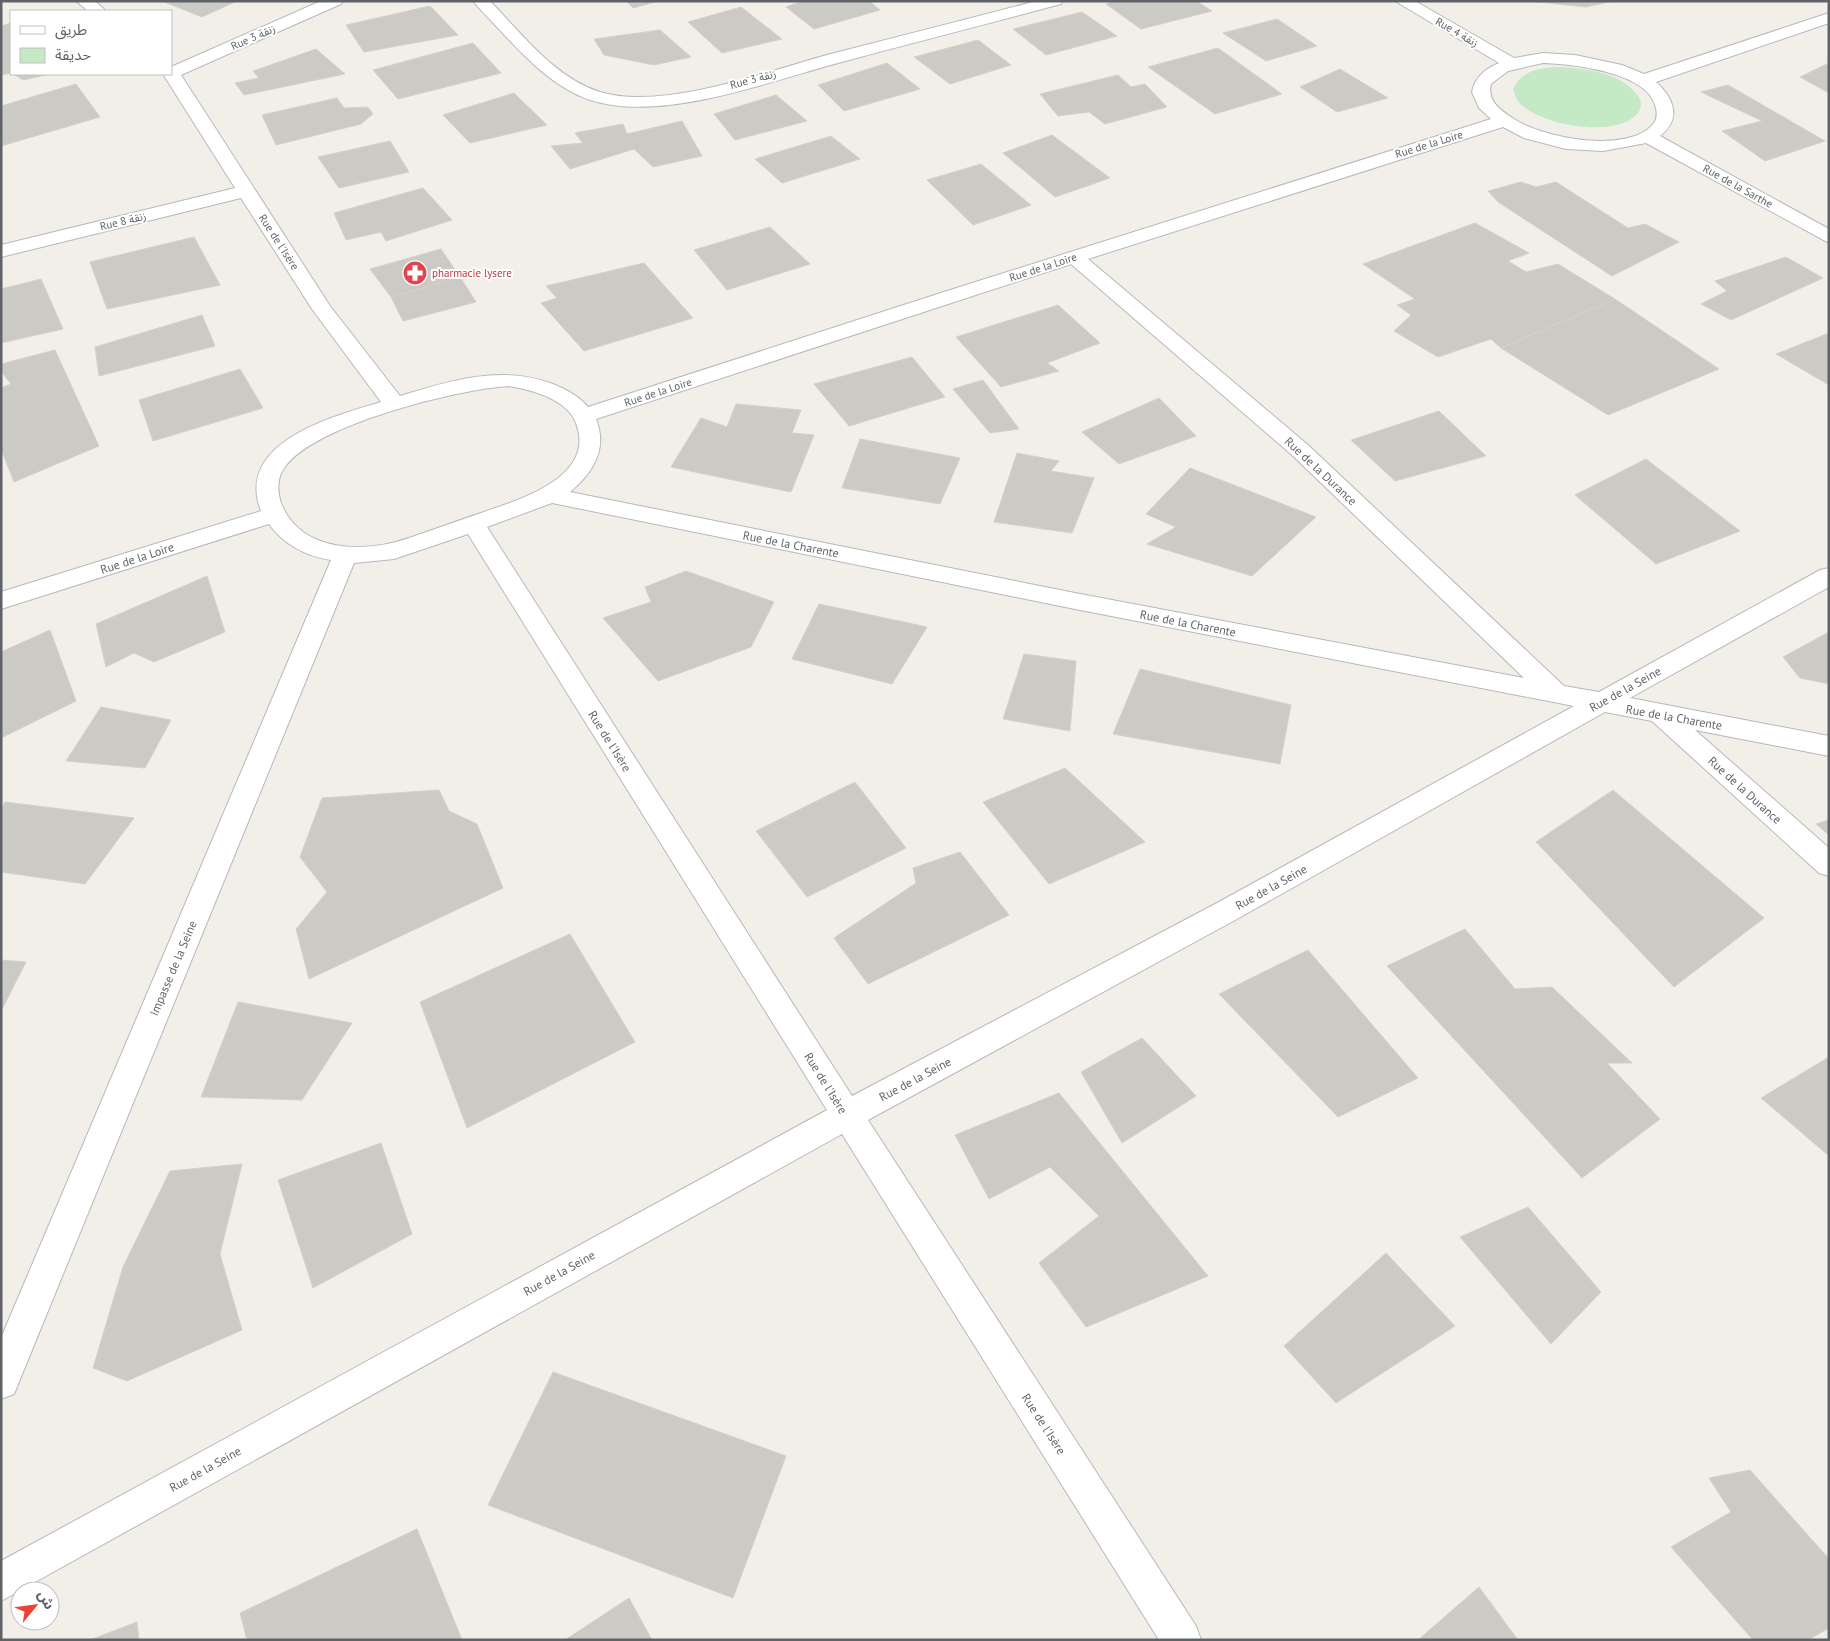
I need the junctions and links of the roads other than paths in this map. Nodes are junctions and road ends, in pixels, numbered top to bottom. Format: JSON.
{"nodes":[{"id":1,"x":84,"y":1,"type":"edge"},
{"id":2,"x":335,"y":1,"type":"edge"},
{"id":3,"x":481,"y":1,"type":"edge"},
{"id":4,"x":1055,"y":1,"type":"edge"},
{"id":5,"x":1402,"y":1,"type":"edge"},
{"id":6,"x":97,"y":10,"type":"edge"},
{"id":7,"x":1829,"y":18,"type":"edge"},
{"id":8,"x":1511,"y":62,"type":"junction"},
{"id":9,"x":172,"y":73,"type":"edge"},
{"id":10,"x":172,"y":75,"type":"edge"},
{"id":11,"x":1641,"y":81,"type":"junction"},
{"id":12,"x":1504,"y":121,"type":"junction"},
{"id":13,"x":1647,"y":136,"type":"junction"},
{"id":14,"x":246,"y":191,"type":"junction"},
{"id":15,"x":1829,"y":236,"type":"edge"},
{"id":16,"x":1,"y":251,"type":"edge"},
{"id":17,"x":1074,"y":257,"type":"junction"},
{"id":18,"x":395,"y":405,"type":"junction"},
{"id":19,"x":584,"y":416,"type":"junction"},
{"id":20,"x":549,"y":495,"type":"junction"},
{"id":21,"x":273,"y":515,"type":"junction"},
{"id":22,"x":473,"y":524,"type":"junction"},
{"id":23,"x":346,"y":554,"type":"junction"},
{"id":24,"x":1829,"y":576,"type":"edge"},
{"id":25,"x":1,"y":601,"type":"edge"},
{"id":26,"x":1558,"y":695,"type":"junction"},
{"id":27,"x":1599,"y":703,"type":"junction"},
{"id":28,"x":1661,"y":715,"type":"junction"},
{"id":29,"x":1829,"y":746,"type":"edge"},
{"id":30,"x":1829,"y":865,"type":"edge"},
{"id":31,"x":846,"y":1115,"type":"junction"},
{"id":32,"x":1,"y":1381,"type":"edge"},
{"id":33,"x":1,"y":1582,"type":"edge"},
{"id":34,"x":1182,"y":1640,"type":"edge"}],
"edges":[{"from":1,"to":6,"type":"street"},
{"from":2,"to":9,"type":"street","name":"Rue 3 زنقة"},
{"from":3,"to":4,"type":"street","name":"Rue 3 زنقة"},
{"from":5,"to":8,"type":"street","name":"Rue 4 زنقة"},
{"from":7,"to":11,"type":"street"},
{"from":8,"to":11,"type":"street"},
{"from":8,"to":12,"type":"street"},
{"from":10,"to":14,"type":"street","name":"Rue de l'Isère"},
{"from":11,"to":13,"type":"street"},
{"from":12,"to":13,"type":"street"},
{"from":12,"to":17,"type":"street","name":"Rue de la Loire"},
{"from":13,"to":15,"type":"street","name":"Rue de la Sarthe"},
{"from":14,"to":16,"type":"street","name":"Rue 8 زنقة"},
{"from":14,"to":18,"type":"street","name":"Rue de l'Isère"},
{"from":17,"to":19,"type":"street","name":"Rue de la Loire"},
{"from":17,"to":26,"type":"street","name":"Rue de la Durance"},
{"from":18,"to":19,"type":"street"},
{"from":18,"to":21,"type":"street"},
{"from":19,"to":20,"type":"street"},
{"from":20,"to":22,"type":"street"},
{"from":20,"to":26,"type":"street","name":"Rue de la Charente"},
{"from":21,"to":23,"type":"street"},
{"from":21,"to":25,"type":"street","name":"Rue de la Loire"},
{"from":22,"to":23,"type":"street"},
{"from":22,"to":31,"type":"street","name":"Rue de l'Isère"},
{"from":23,"to":32,"type":"street","name":"Impasse de la Seine"},
{"from":24,"to":27,"type":"street","name":"Rue de la Seine"},
{"from":26,"to":27,"type":"street","name":"Rue de la Charente"},
{"from":27,"to":28,"type":"street","name":"Rue de la Charente"},
{"from":27,"to":31,"type":"street","name":"Rue de la Seine"},
{"from":28,"to":29,"type":"street","name":"Rue de la Charente"},
{"from":28,"to":30,"type":"street","name":"Rue de la Durance"},
{"from":31,"to":33,"type":"street","name":"Rue de la Seine"},
{"from":31,"to":34,"type":"street","name":"Rue de l'Isère"}]}
